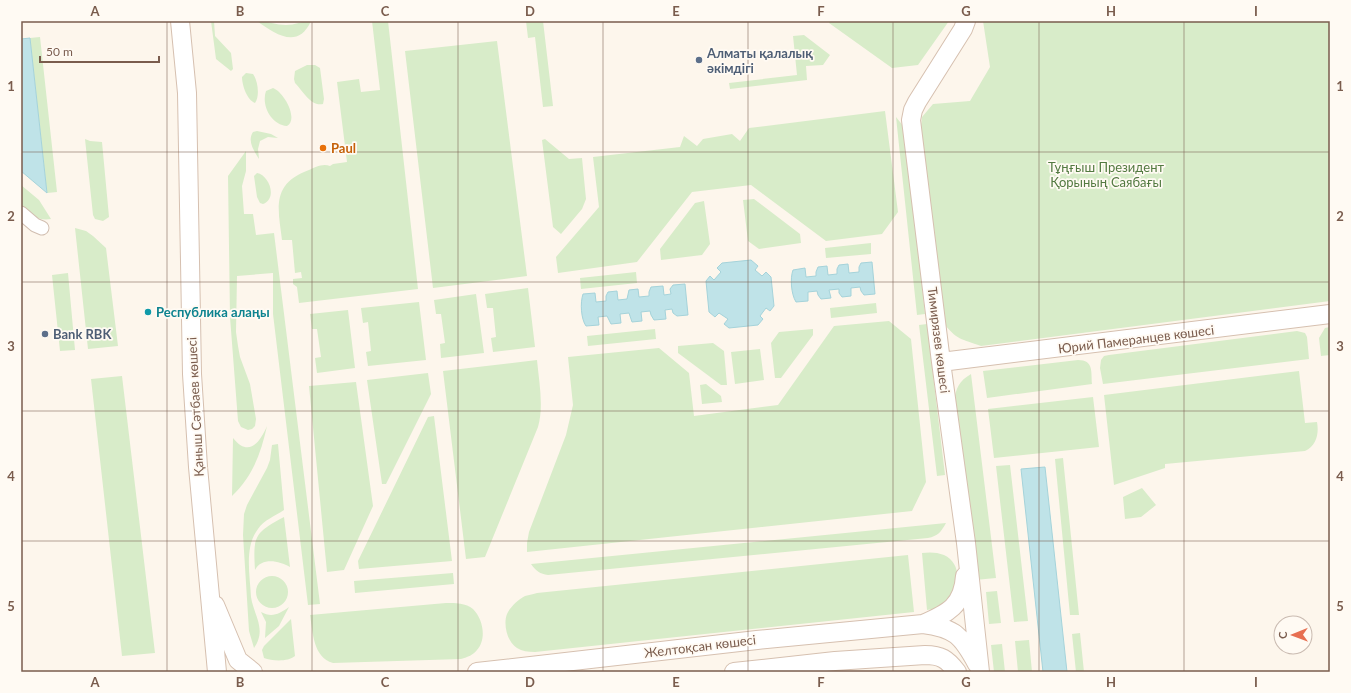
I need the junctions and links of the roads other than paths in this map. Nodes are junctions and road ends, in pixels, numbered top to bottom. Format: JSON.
{"nodes":[{"id":1,"x":180,"y":21,"type":"edge"},
{"id":2,"x":966,"y":21,"type":"edge"},
{"id":3,"x":21,"y":213,"type":"edge"},
{"id":4,"x":42,"y":228,"type":"dead end"},
{"id":5,"x":1330,"y":314,"type":"edge"},
{"id":6,"x":941,"y":362,"type":"junction"},
{"id":7,"x":967,"y":554,"type":"junction"},
{"id":8,"x":208,"y":591,"type":"junction"},
{"id":9,"x":923,"y":624,"type":"junction"},
{"id":10,"x":980,"y":670,"type":"edge"},
{"id":11,"x":500,"y":671,"type":"edge"},
{"id":12,"x":217,"y":672,"type":"edge"},
{"id":13,"x":253,"y":672,"type":"edge"},
{"id":14,"x":477,"y":672,"type":"edge"},
{"id":15,"x":734,"y":672,"type":"edge"},
{"id":16,"x":957,"y":672,"type":"edge"}],
"edges":[{"from":1,"to":8,"type":"street","name":"Қаныш Сәтбаев көшесі"},
{"from":2,"to":6,"type":"street","name":"Тимирязев көшесі"},
{"from":3,"to":4,"type":"street"},
{"from":5,"to":6,"type":"street","name":"Юрий Памеранцев көшесі"},
{"from":6,"to":7,"type":"street","name":"Тимирязев көшесі"},
{"from":7,"to":9,"type":"street"},
{"from":7,"to":10,"type":"street","name":"Тимирязев көшесі"},
{"from":8,"to":12,"type":"street","name":"Қаныш Сәтбаев көшесі"},
{"from":8,"to":13,"type":"street"},
{"from":9,"to":10,"type":"street"},
{"from":9,"to":11,"type":"street","name":"Желтоқсан көшесі"},
{"from":11,"to":14,"type":"street","name":"Желтоқсан көшесі"},
{"from":15,"to":16,"type":"street"}]}
